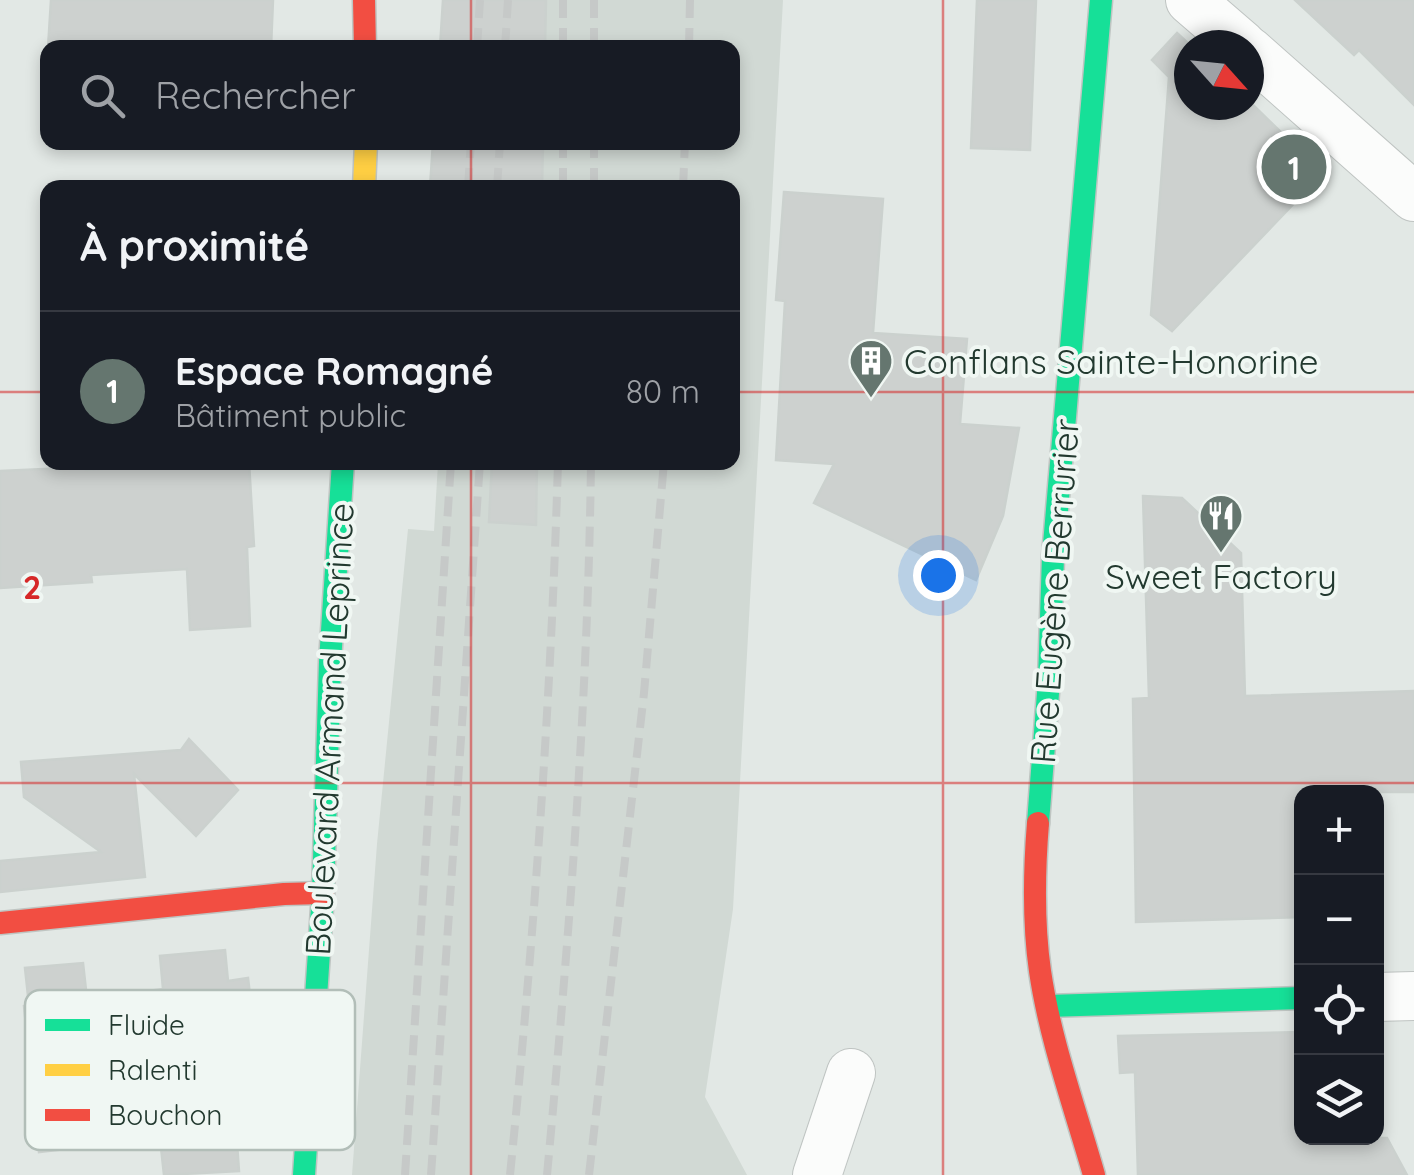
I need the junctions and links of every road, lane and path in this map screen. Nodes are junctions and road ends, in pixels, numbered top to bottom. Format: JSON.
{"nodes":[{"id":1,"x":364,"y":0,"type":"edge"},
{"id":2,"x":1101,"y":0,"type":"edge"},
{"id":3,"x":1190,"y":0,"type":"edge"},
{"id":4,"x":1225,"y":30,"type":"edge"},
{"id":5,"x":365,"y":40,"type":"edge"},
{"id":6,"x":1264,"y":64,"type":"edge"},
{"id":7,"x":366,"y":150,"type":"edge"},
{"id":8,"x":364,"y":180,"type":"edge"},
{"id":9,"x":1414,"y":197,"type":"edge"},
{"id":10,"x":342,"y":470,"type":"edge"},
{"id":11,"x":322,"y":893,"type":"junction"},
{"id":12,"x":0,"y":922,"type":"edge"},
{"id":13,"x":316,"y":990,"type":"edge"},
{"id":14,"x":1384,"y":996,"type":"edge"},
{"id":15,"x":1414,"y":996,"type":"edge"},
{"id":16,"x":1294,"y":998,"type":"edge"},
{"id":17,"x":1048,"y":1006,"type":"junction"},
{"id":18,"x":850,"y":1073,"type":"dead end"},
{"id":19,"x":306,"y":1150,"type":"edge"},
{"id":20,"x":304,"y":1175,"type":"edge"},
{"id":21,"x":817,"y":1175,"type":"edge"},
{"id":22,"x":1094,"y":1175,"type":"edge"}],
"edges":[{"from":1,"to":5,"type":"street"},
{"from":2,"to":17,"type":"street","name":"Rue Eugène Berrurier"},
{"from":3,"to":4,"type":"street"},
{"from":6,"to":9,"type":"street"},
{"from":7,"to":8,"type":"street"},
{"from":10,"to":11,"type":"street","name":"Boulevard Armand Leprince"},
{"from":11,"to":12,"type":"street"},
{"from":11,"to":13,"type":"street","name":"Boulevard Armand Leprince"},
{"from":14,"to":15,"type":"street"},
{"from":16,"to":17,"type":"street"},
{"from":17,"to":22,"type":"street","name":"Rue Eugène Berrurier"},
{"from":18,"to":21,"type":"street"},
{"from":19,"to":20,"type":"street","name":"Boulevard Armand Leprince"}]}
